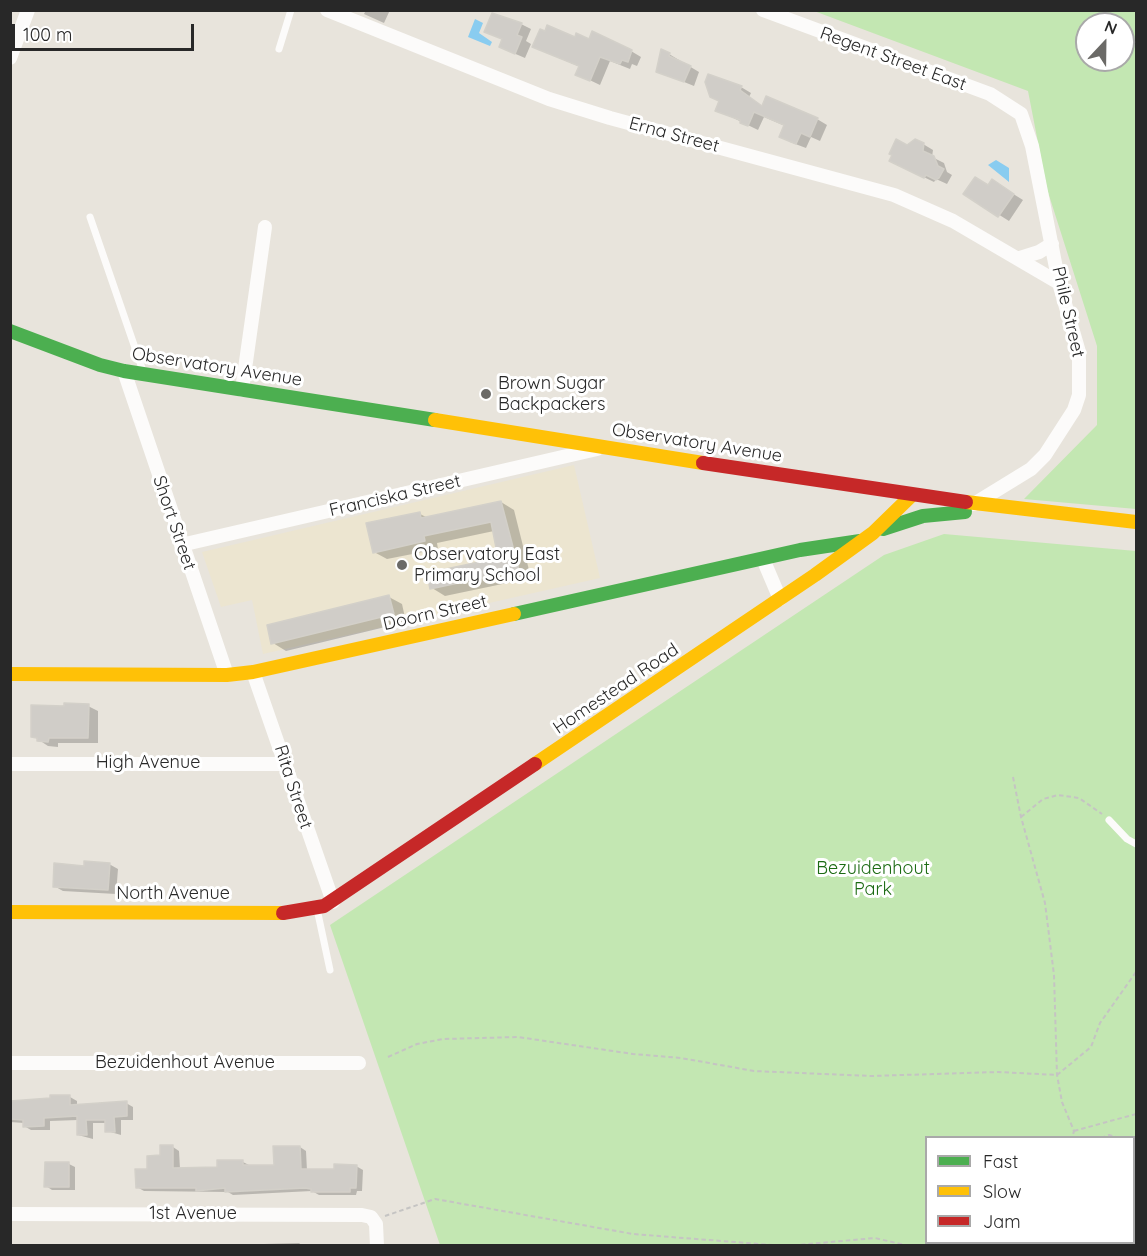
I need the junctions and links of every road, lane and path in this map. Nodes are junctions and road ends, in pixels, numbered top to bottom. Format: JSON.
{"nodes":[{"id":1,"x":28,"y":10,"type":"edge"},
{"id":2,"x":291,"y":10,"type":"edge"},
{"id":3,"x":327,"y":10,"type":"edge"},
{"id":4,"x":763,"y":10,"type":"edge"},
{"id":5,"x":279,"y":49,"type":"dead end"},
{"id":6,"x":10,"y":58,"type":"edge"},
{"id":7,"x":990,"y":94,"type":"joint"},
{"id":8,"x":90,"y":218,"type":"dead end"},
{"id":9,"x":265,"y":227,"type":"dead end"},
{"id":10,"x":1052,"y":244,"type":"junction"},
{"id":11,"x":1020,"y":258,"type":"junction"},
{"id":12,"x":1059,"y":284,"type":"junction"},
{"id":13,"x":10,"y":331,"type":"edge"},
{"id":14,"x":124,"y":371,"type":"junction"},
{"id":15,"x":144,"y":374,"type":"junction"},
{"id":16,"x":242,"y":390,"type":"junction"},
{"id":17,"x":608,"y":447,"type":"junction"},
{"id":18,"x":911,"y":496,"type":"junction"},
{"id":19,"x":974,"y":504,"type":"junction"},
{"id":20,"x":1013,"y":508,"type":"junction"},
{"id":21,"x":1137,"y":522,"type":"edge"},
{"id":22,"x":867,"y":537,"type":"junction"},
{"id":23,"x":181,"y":545,"type":"junction"},
{"id":24,"x":763,"y":559,"type":"junction"},
{"id":25,"x":780,"y":599,"type":"junction"},
{"id":26,"x":253,"y":672,"type":"junction"},
{"id":27,"x":10,"y":674,"type":"edge"},
{"id":28,"x":227,"y":675,"type":"junction"},
{"id":29,"x":10,"y":764,"type":"edge"},
{"id":30,"x":286,"y":764,"type":"junction"},
{"id":31,"x":1013,"y":777,"type":"dead end"},
{"id":32,"x":1021,"y":817,"type":"junction"},
{"id":33,"x":1109,"y":820,"type":"joint"},
{"id":34,"x":1137,"y":844,"type":"edge"},
{"id":35,"x":333,"y":902,"type":"junction"},
{"id":36,"x":317,"y":909,"type":"junction"},
{"id":37,"x":10,"y":912,"type":"edge"},
{"id":38,"x":330,"y":970,"type":"dead end"},
{"id":39,"x":1137,"y":972,"type":"edge"},
{"id":40,"x":388,"y":1057,"type":"dead end"},
{"id":41,"x":10,"y":1063,"type":"edge"},
{"id":42,"x":359,"y":1063,"type":"dead end"},
{"id":43,"x":1057,"y":1075,"type":"junction"},
{"id":44,"x":1137,"y":1114,"type":"edge"},
{"id":45,"x":1074,"y":1131,"type":"junction"},
{"id":46,"x":1072,"y":1136,"type":"edge"},
{"id":47,"x":10,"y":1214,"type":"edge"},
{"id":48,"x":374,"y":1219,"type":"junction"},
{"id":49,"x":377,"y":1245,"type":"edge"},
{"id":50,"x":785,"y":1245,"type":"edge"},
{"id":51,"x":909,"y":1245,"type":"edge"}],
"edges":[{"from":1,"to":6,"type":"street"},
{"from":2,"to":5,"type":"lane"},
{"from":3,"to":11,"type":"street","name":"Erna Street"},
{"from":4,"to":7,"type":"street","name":"Regent Street East"},
{"from":7,"to":10,"type":"street","name":"Phile Street"},
{"from":8,"to":15,"type":"lane"},
{"from":9,"to":16,"type":"street"},
{"from":10,"to":11,"type":"street"},
{"from":10,"to":12,"type":"street","name":"Phile Street"},
{"from":11,"to":12,"type":"street","name":"Erna Street"},
{"from":12,"to":19,"type":"street","name":"Phile Street"},
{"from":13,"to":14,"type":"street","name":"Observatory Avenue"},
{"from":14,"to":15,"type":"street","name":"Observatory Avenue"},
{"from":14,"to":23,"type":"street","name":"Short Street"},
{"from":15,"to":16,"type":"street","name":"Observatory Avenue"},
{"from":16,"to":17,"type":"street","name":"Observatory Avenue"},
{"from":17,"to":18,"type":"street","name":"Observatory Avenue"},
{"from":17,"to":23,"type":"street","name":"Franciska Street"},
{"from":18,"to":19,"type":"street","name":"Observatory Avenue"},
{"from":18,"to":22,"type":"street","name":"Homestead Road"},
{"from":19,"to":20,"type":"street","name":"Observatory Avenue"},
{"from":20,"to":21,"type":"street","name":"Observatory Avenue"},
{"from":20,"to":22,"type":"street"},
{"from":22,"to":24,"type":"street","name":"Doorn Street"},
{"from":22,"to":25,"type":"street","name":"Homestead Road"},
{"from":23,"to":28,"type":"street","name":"Short Street"},
{"from":24,"to":25,"type":"street"},
{"from":24,"to":26,"type":"street","name":"Doorn Street"},
{"from":25,"to":35,"type":"street","name":"Homestead Road"},
{"from":26,"to":28,"type":"street","name":"Doorn Street"},
{"from":26,"to":30,"type":"street","name":"Rita Street"},
{"from":27,"to":28,"type":"street","name":"Doorn Street"},
{"from":29,"to":30,"type":"street","name":"High Avenue"},
{"from":30,"to":35,"type":"street","name":"Rita Street"},
{"from":31,"to":32,"type":"path"},
{"from":32,"to":33,"type":"path"},
{"from":32,"to":43,"type":"path"},
{"from":33,"to":34,"type":"lane"},
{"from":35,"to":36,"type":"street","name":"North Avenue"},
{"from":36,"to":37,"type":"street","name":"North Avenue"},
{"from":36,"to":38,"type":"lane"},
{"from":39,"to":43,"type":"path"},
{"from":40,"to":43,"type":"path"},
{"from":41,"to":42,"type":"street","name":"Bezuidenhout Avenue"},
{"from":43,"to":45,"type":"path"},
{"from":44,"to":45,"type":"path"},
{"from":45,"to":46,"type":"path"},
{"from":47,"to":48,"type":"street","name":"1st Avenue"},
{"from":48,"to":49,"type":"street"},
{"from":48,"to":50,"type":"path"},
{"from":50,"to":51,"type":"path"}]}
